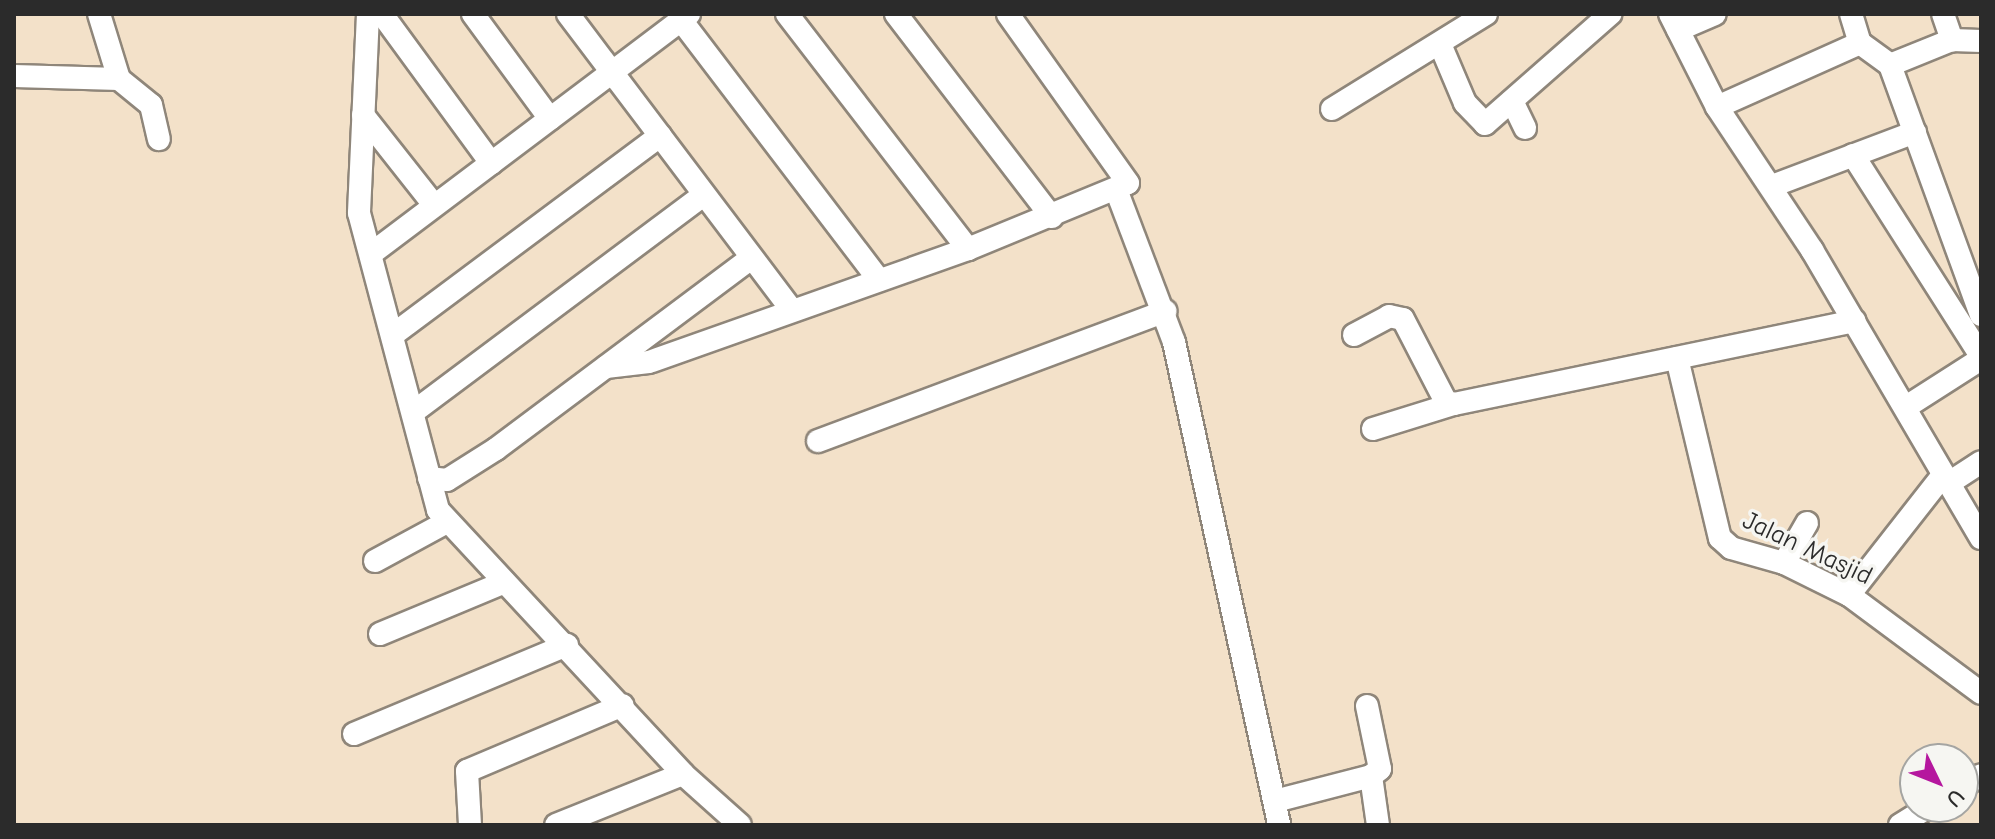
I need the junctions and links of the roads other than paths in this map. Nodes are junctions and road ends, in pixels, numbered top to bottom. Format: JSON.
{"nodes":[{"id":1,"x":99,"y":14,"type":"edge"},
{"id":2,"x":368,"y":14,"type":"edge"},
{"id":3,"x":382,"y":14,"type":"edge"},
{"id":4,"x":473,"y":14,"type":"edge"},
{"id":5,"x":568,"y":14,"type":"edge"},
{"id":6,"x":787,"y":14,"type":"edge"},
{"id":7,"x":896,"y":14,"type":"edge"},
{"id":8,"x":1008,"y":14,"type":"edge"},
{"id":9,"x":1486,"y":14,"type":"edge"},
{"id":10,"x":1610,"y":14,"type":"edge"},
{"id":11,"x":1715,"y":14,"type":"edge"},
{"id":12,"x":1851,"y":14,"type":"edge"},
{"id":13,"x":1943,"y":14,"type":"edge"},
{"id":14,"x":685,"y":17,"type":"edge"},
{"id":15,"x":1674,"y":22,"type":"edge"},
{"id":16,"x":1585,"y":24,"type":"edge"},
{"id":17,"x":1952,"y":40,"type":"junction"},
{"id":18,"x":1981,"y":41,"type":"edge"},
{"id":19,"x":1860,"y":43,"type":"junction"},
{"id":20,"x":1440,"y":44,"type":"junction"},
{"id":21,"x":14,"y":65,"type":"edge"},
{"id":22,"x":1890,"y":65,"type":"junction"},
{"id":23,"x":614,"y":74,"type":"junction"},
{"id":24,"x":14,"y":76,"type":"edge"},
{"id":25,"x":119,"y":79,"type":"junction"},
{"id":26,"x":1512,"y":101,"type":"junction"},
{"id":27,"x":1717,"y":107,"type":"junction"},
{"id":28,"x":1332,"y":109,"type":"dead end"},
{"id":29,"x":363,"y":115,"type":"junction"},
{"id":30,"x":550,"y":119,"type":"junction"},
{"id":31,"x":1525,"y":128,"type":"dead end"},
{"id":32,"x":1915,"y":132,"type":"junction"},
{"id":33,"x":660,"y":136,"type":"junction"},
{"id":34,"x":159,"y":139,"type":"dead end"},
{"id":35,"x":1853,"y":155,"type":"junction"},
{"id":36,"x":491,"y":163,"type":"junction"},
{"id":37,"x":1772,"y":186,"type":"junction"},
{"id":38,"x":1117,"y":192,"type":"junction"},
{"id":39,"x":703,"y":195,"type":"junction"},
{"id":40,"x":434,"y":205,"type":"junction"},
{"id":41,"x":1052,"y":217,"type":"junction"},
{"id":42,"x":968,"y":249,"type":"junction"},
{"id":43,"x":372,"y":253,"type":"junction"},
{"id":44,"x":751,"y":258,"type":"junction"},
{"id":45,"x":879,"y":280,"type":"junction"},
{"id":46,"x":790,"y":308,"type":"junction"},
{"id":47,"x":1165,"y":311,"type":"junction"},
{"id":48,"x":1981,"y":315,"type":"edge"},
{"id":49,"x":1855,"y":321,"type":"junction"},
{"id":50,"x":394,"y":334,"type":"junction"},
{"id":51,"x":1354,"y":335,"type":"dead end"},
{"id":52,"x":1981,"y":357,"type":"edge"},
{"id":53,"x":1677,"y":358,"type":"junction"},
{"id":54,"x":606,"y":367,"type":"junction"},
{"id":55,"x":1454,"y":404,"type":"junction"},
{"id":56,"x":1906,"y":407,"type":"junction"},
{"id":57,"x":416,"y":410,"type":"junction"},
{"id":58,"x":1373,"y":429,"type":"dead end"},
{"id":59,"x":818,"y":441,"type":"dead end"},
{"id":60,"x":1981,"y":462,"type":"edge"},
{"id":61,"x":429,"y":478,"type":"junction"},
{"id":62,"x":1946,"y":479,"type":"junction"},
{"id":63,"x":445,"y":523,"type":"junction"},
{"id":64,"x":1807,"y":523,"type":"dead end"},
{"id":65,"x":1981,"y":538,"type":"edge"},
{"id":66,"x":375,"y":561,"type":"dead end"},
{"id":67,"x":1784,"y":563,"type":"junction"},
{"id":68,"x":505,"y":582,"type":"junction"},
{"id":69,"x":1849,"y":595,"type":"junction"},
{"id":70,"x":380,"y":634,"type":"dead end"},
{"id":71,"x":567,"y":645,"type":"junction"},
{"id":72,"x":1981,"y":693,"type":"edge"},
{"id":73,"x":623,"y":705,"type":"junction"},
{"id":74,"x":1367,"y":706,"type":"dead end"},
{"id":75,"x":354,"y":734,"type":"dead end"},
{"id":76,"x":683,"y":774,"type":"junction"},
{"id":77,"x":1371,"y":776,"type":"junction"},
{"id":78,"x":1275,"y":801,"type":"junction"},
{"id":79,"x":470,"y":825,"type":"edge"},
{"id":80,"x":556,"y":825,"type":"edge"},
{"id":81,"x":740,"y":825,"type":"edge"},
{"id":82,"x":1279,"y":825,"type":"edge"},
{"id":83,"x":1378,"y":825,"type":"edge"}],
"edges":[{"from":1,"to":25,"type":"street"},
{"from":2,"to":29,"type":"street"},
{"from":3,"to":36,"type":"street"},
{"from":4,"to":30,"type":"street"},
{"from":5,"to":23,"type":"street"},
{"from":6,"to":42,"type":"street"},
{"from":7,"to":41,"type":"street"},
{"from":8,"to":38,"type":"street"},
{"from":9,"to":20,"type":"street"},
{"from":10,"to":16,"type":"street"},
{"from":11,"to":15,"type":"street"},
{"from":12,"to":19,"type":"street"},
{"from":13,"to":17,"type":"street"},
{"from":14,"to":23,"type":"street"},
{"from":14,"to":45,"type":"street"},
{"from":15,"to":27,"type":"street"},
{"from":16,"to":26,"type":"street"},
{"from":17,"to":18,"type":"street"},
{"from":17,"to":22,"type":"street"},
{"from":19,"to":22,"type":"street"},
{"from":19,"to":27,"type":"street"},
{"from":20,"to":26,"type":"street"},
{"from":20,"to":28,"type":"street"},
{"from":21,"to":24,"type":"street"},
{"from":22,"to":32,"type":"street"},
{"from":23,"to":30,"type":"street"},
{"from":23,"to":33,"type":"street"},
{"from":24,"to":25,"type":"street"},
{"from":25,"to":34,"type":"street"},
{"from":26,"to":31,"type":"street"},
{"from":27,"to":37,"type":"street"},
{"from":29,"to":40,"type":"street"},
{"from":29,"to":43,"type":"street"},
{"from":30,"to":36,"type":"street"},
{"from":32,"to":35,"type":"street"},
{"from":32,"to":48,"type":"street"},
{"from":33,"to":39,"type":"street"},
{"from":33,"to":50,"type":"street"},
{"from":35,"to":37,"type":"street"},
{"from":35,"to":52,"type":"street"},
{"from":36,"to":40,"type":"street"},
{"from":37,"to":49,"type":"street"},
{"from":38,"to":41,"type":"street"},
{"from":38,"to":47,"type":"street"},
{"from":39,"to":44,"type":"street"},
{"from":39,"to":57,"type":"street"},
{"from":40,"to":43,"type":"street"},
{"from":41,"to":42,"type":"street"},
{"from":42,"to":45,"type":"street"},
{"from":43,"to":50,"type":"street"},
{"from":44,"to":46,"type":"street"},
{"from":44,"to":54,"type":"street"},
{"from":45,"to":46,"type":"street"},
{"from":46,"to":54,"type":"street"},
{"from":47,"to":59,"type":"street"},
{"from":47,"to":78,"type":"street"},
{"from":49,"to":53,"type":"street"},
{"from":49,"to":56,"type":"street"},
{"from":50,"to":57,"type":"street"},
{"from":51,"to":55,"type":"street"},
{"from":52,"to":56,"type":"street"},
{"from":53,"to":55,"type":"street"},
{"from":53,"to":67,"type":"street","name":"Jalan Masjid"},
{"from":54,"to":61,"type":"street"},
{"from":55,"to":58,"type":"street"},
{"from":56,"to":62,"type":"street"},
{"from":57,"to":61,"type":"street"},
{"from":60,"to":62,"type":"street"},
{"from":61,"to":63,"type":"street"},
{"from":62,"to":65,"type":"street"},
{"from":62,"to":69,"type":"street"},
{"from":63,"to":66,"type":"street"},
{"from":63,"to":68,"type":"street"},
{"from":64,"to":67,"type":"street"},
{"from":67,"to":69,"type":"street","name":"Jalan Masjid"},
{"from":68,"to":70,"type":"street"},
{"from":68,"to":71,"type":"street"},
{"from":69,"to":72,"type":"street","name":"Jalan Masjid"},
{"from":71,"to":73,"type":"street"},
{"from":71,"to":75,"type":"street"},
{"from":73,"to":76,"type":"street"},
{"from":73,"to":79,"type":"street"},
{"from":74,"to":77,"type":"street"},
{"from":76,"to":80,"type":"street"},
{"from":76,"to":81,"type":"street"},
{"from":77,"to":78,"type":"street"},
{"from":77,"to":83,"type":"street"},
{"from":78,"to":82,"type":"street"}]}
